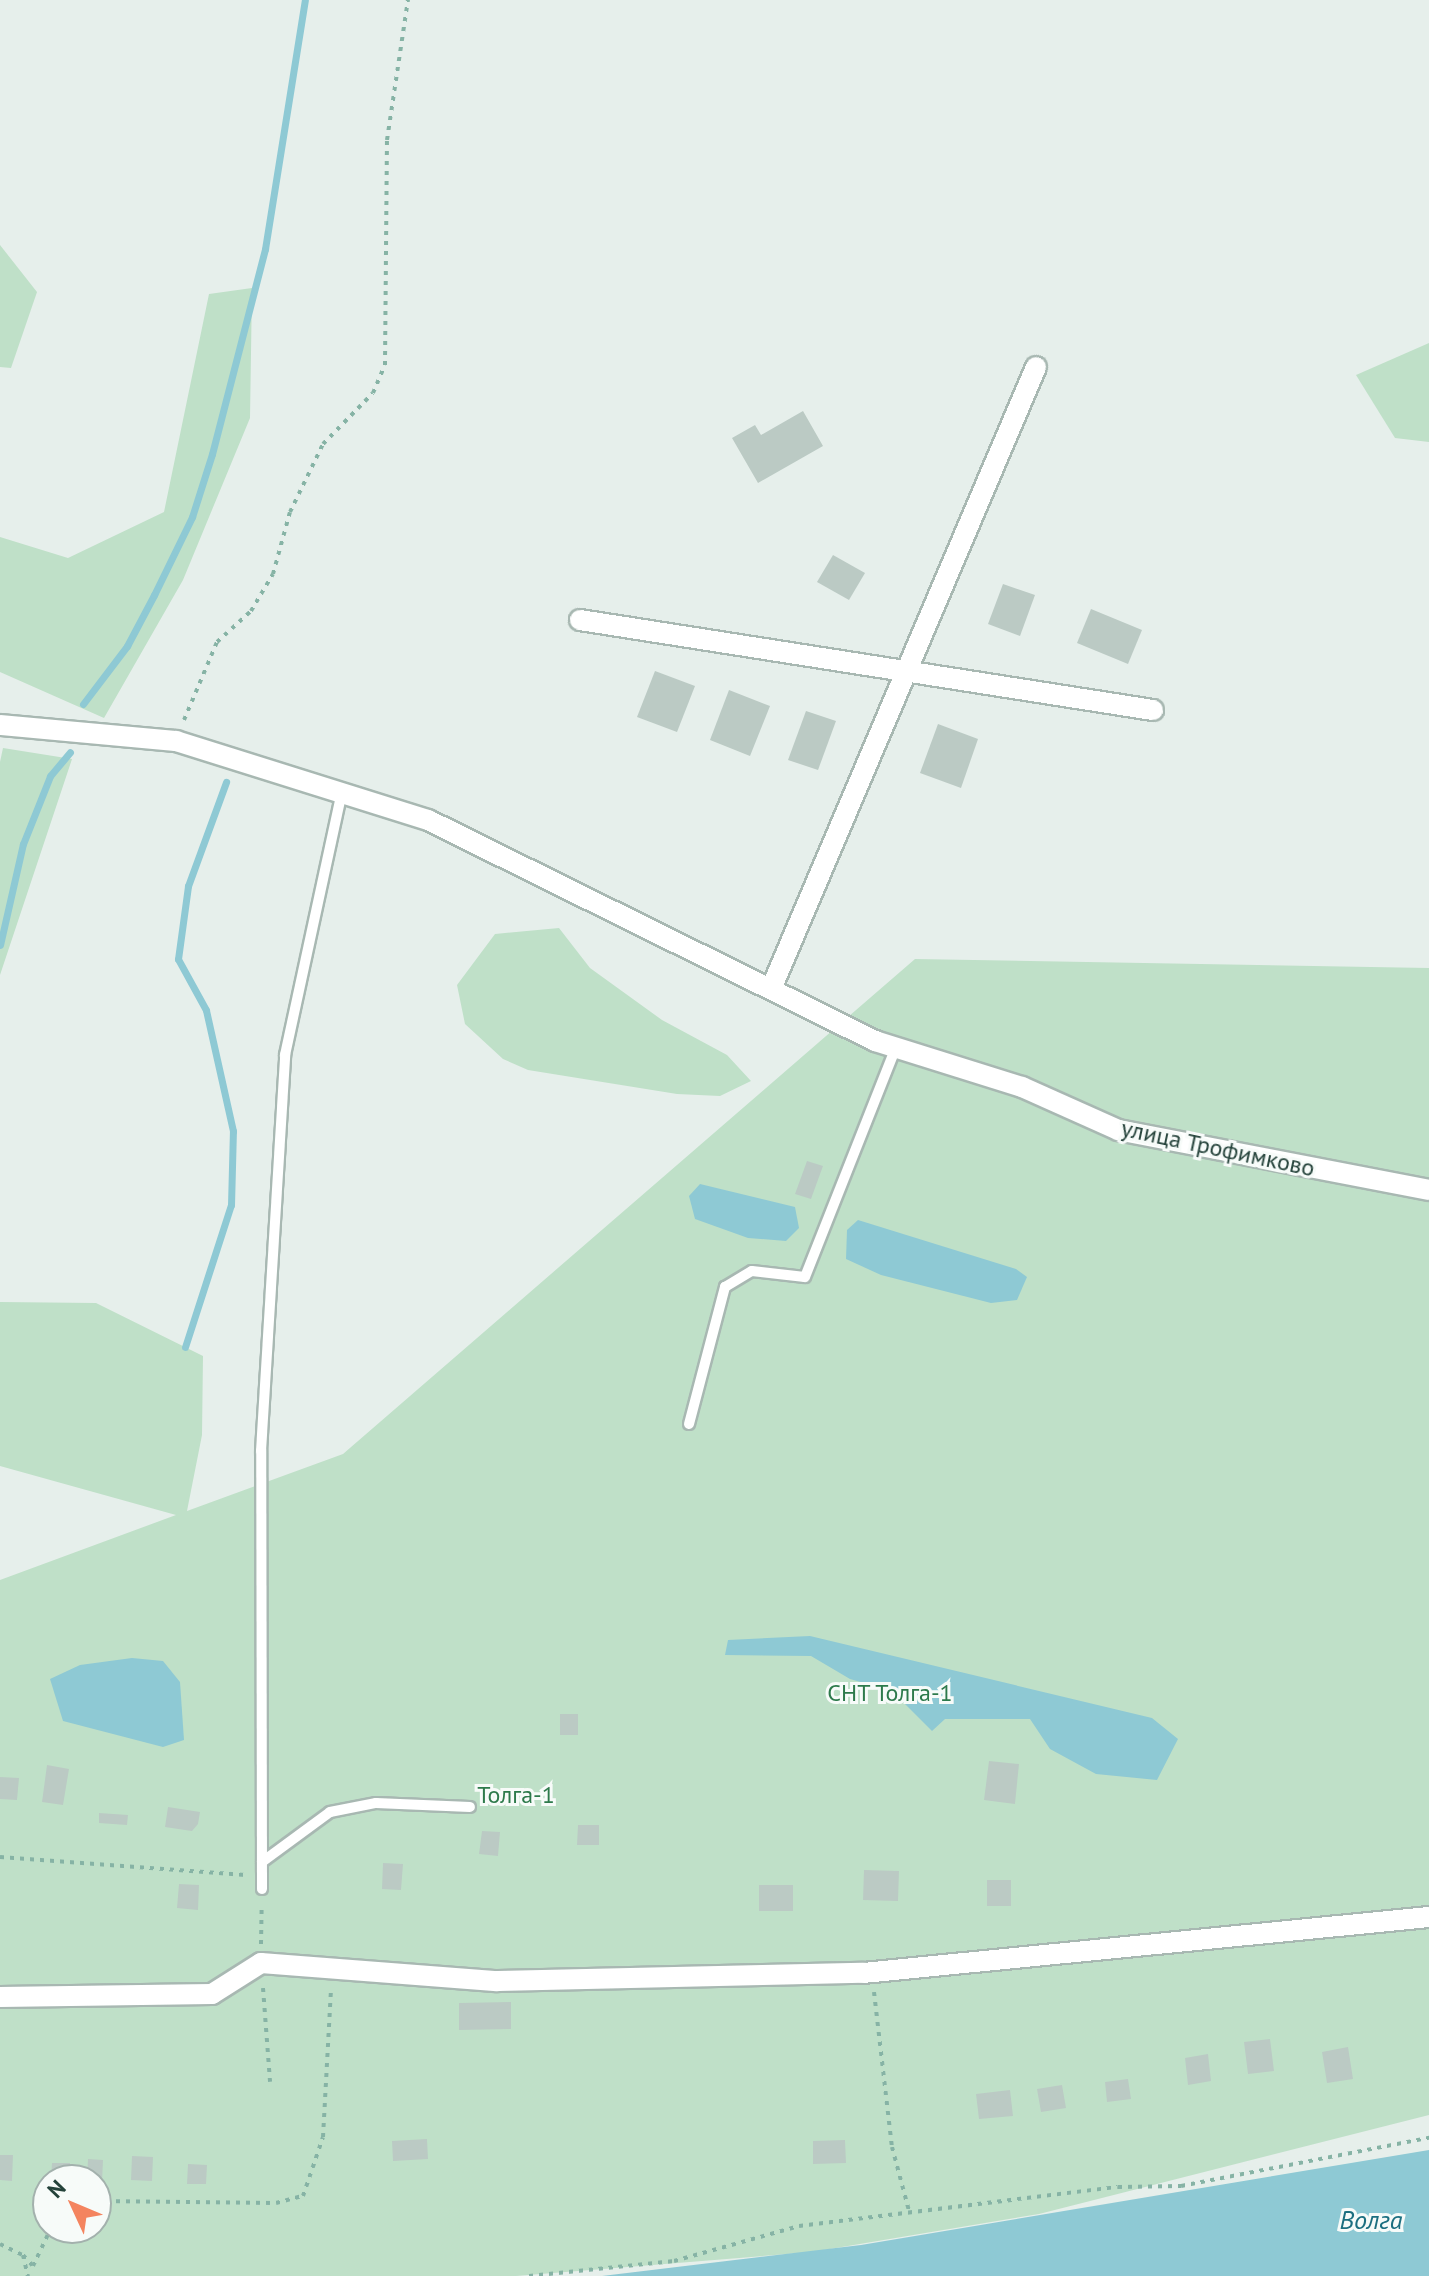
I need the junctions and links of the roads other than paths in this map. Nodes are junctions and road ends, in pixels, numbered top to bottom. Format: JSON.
{"nodes":[{"id":1,"x":1036,"y":367,"type":"dead end"},
{"id":2,"x":580,"y":620,"type":"dead end"},
{"id":3,"x":907,"y":670,"type":"junction"},
{"id":4,"x":1153,"y":710,"type":"dead end"},
{"id":5,"x":0,"y":725,"type":"edge"},
{"id":6,"x":341,"y":797,"type":"junction"},
{"id":7,"x":771,"y":989,"type":"junction"},
{"id":8,"x":896,"y":1047,"type":"junction"},
{"id":9,"x":1429,"y":1190,"type":"edge"},
{"id":10,"x":689,"y":1424,"type":"dead end"},
{"id":11,"x":470,"y":1807,"type":"dead end"},
{"id":12,"x":262,"y":1862,"type":"junction"},
{"id":13,"x":262,"y":1889,"type":"dead end"},
{"id":14,"x":1429,"y":1917,"type":"edge"},
{"id":15,"x":0,"y":1997,"type":"edge"}],
"edges":[{"from":1,"to":3,"type":"street"},
{"from":2,"to":3,"type":"street"},
{"from":3,"to":4,"type":"street"},
{"from":3,"to":7,"type":"street"},
{"from":5,"to":6,"type":"street","name":"улица Трофимково"},
{"from":6,"to":7,"type":"street","name":"улица Трофимково"},
{"from":6,"to":12,"type":"lane"},
{"from":7,"to":8,"type":"street","name":"улица Трофимково"},
{"from":8,"to":9,"type":"street","name":"улица Трофимково"},
{"from":8,"to":10,"type":"lane"},
{"from":11,"to":12,"type":"lane"},
{"from":12,"to":13,"type":"lane"},
{"from":14,"to":15,"type":"street"}]}
